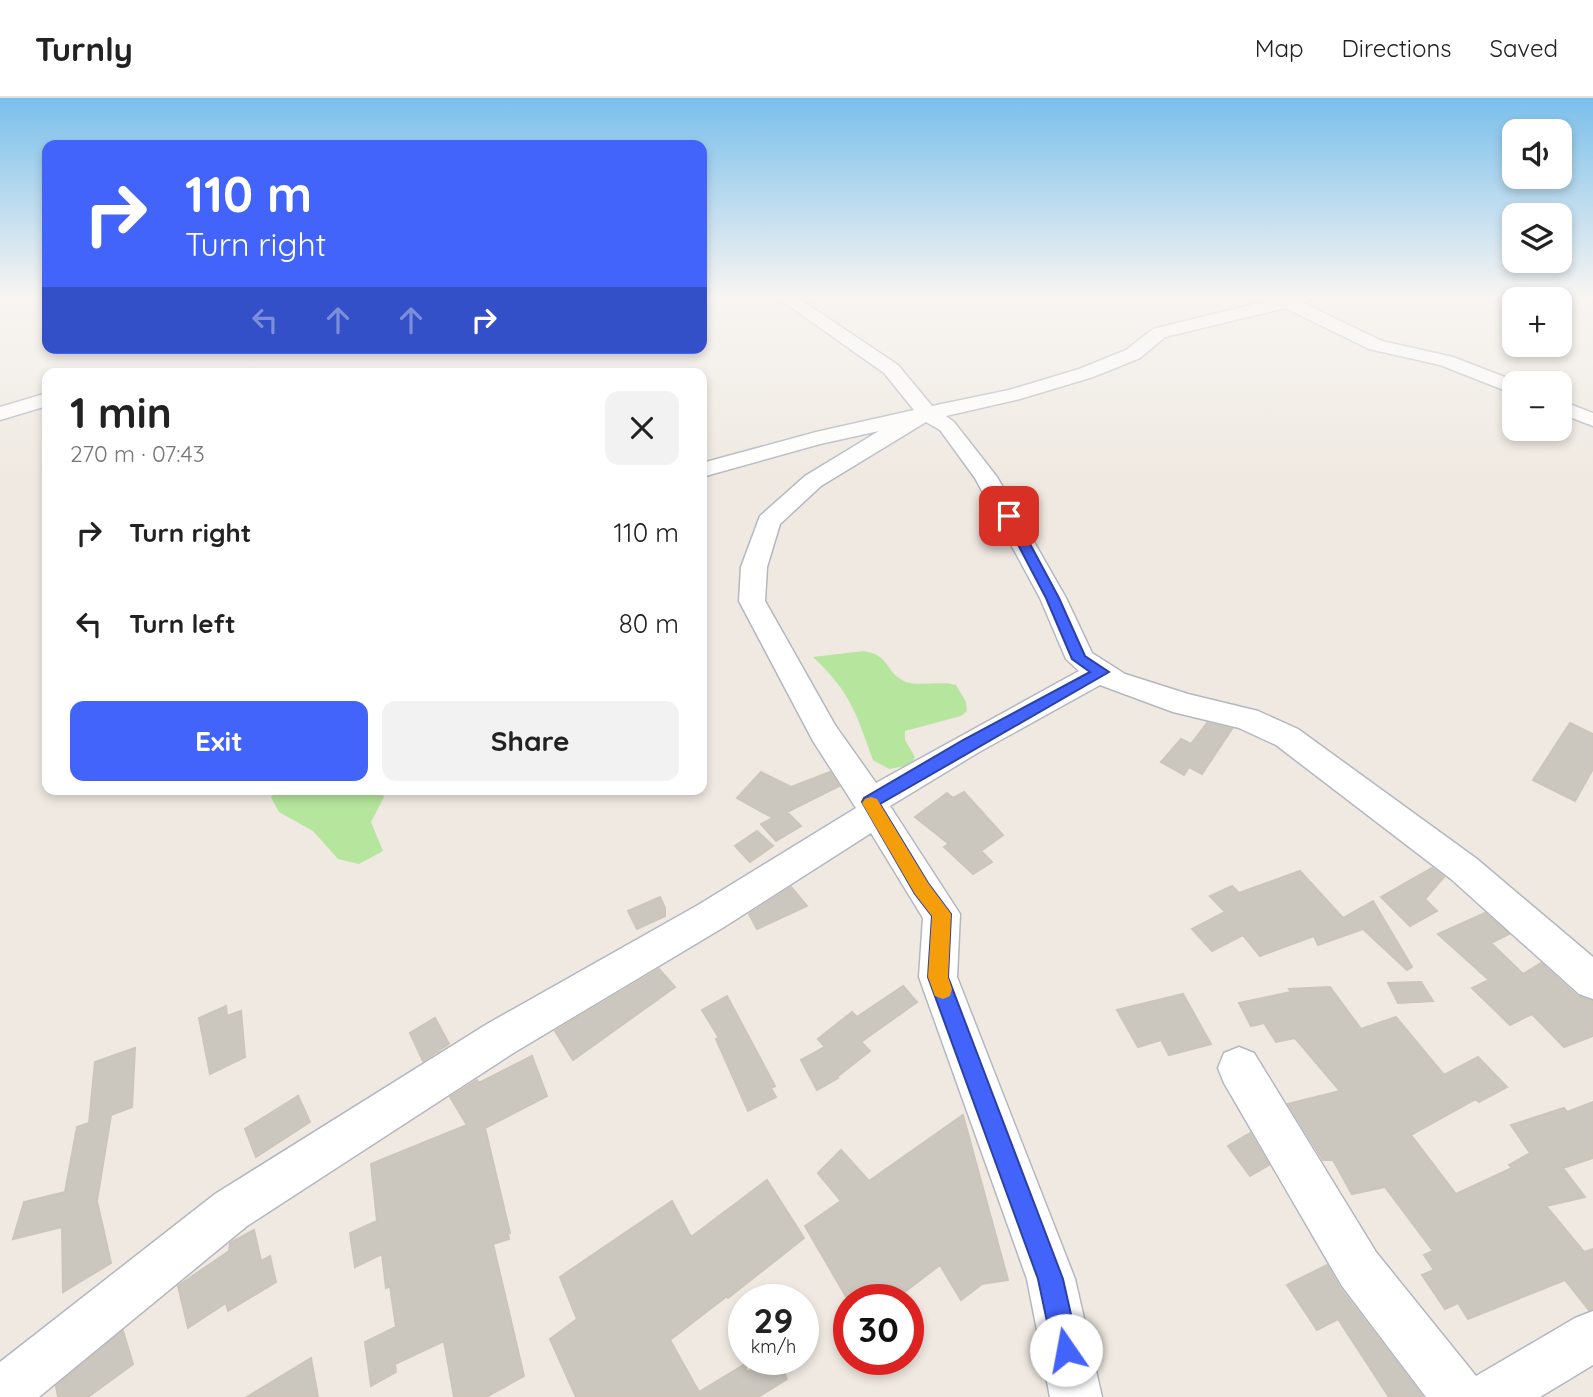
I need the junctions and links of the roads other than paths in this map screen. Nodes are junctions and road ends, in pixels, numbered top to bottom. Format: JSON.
{"nodes":[{"id":1,"x":876,"y":359,"type":"edge"},
{"id":2,"x":1122,"y":359,"type":"edge"},
{"id":3,"x":1436,"y":359,"type":"edge"},
{"id":4,"x":1502,"y":383,"type":"edge"},
{"id":5,"x":42,"y":401,"type":"edge"},
{"id":6,"x":1572,"y":411,"type":"edge"},
{"id":7,"x":927,"y":413,"type":"junction"},
{"id":8,"x":0,"y":414,"type":"edge"},
{"id":9,"x":1593,"y":420,"type":"edge"},
{"id":10,"x":707,"y":469,"type":"edge"},
{"id":11,"x":1101,"y":672,"type":"junction"},
{"id":12,"x":873,"y":807,"type":"junction"},
{"id":13,"x":1593,"y":981,"type":"edge"},
{"id":14,"x":1239,"y":1068,"type":"dead end"},
{"id":15,"x":1593,"y":1336,"type":"edge"},
{"id":16,"x":0,"y":1395,"type":"edge"},
{"id":17,"x":1076,"y":1397,"type":"edge"},
{"id":18,"x":1459,"y":1397,"type":"edge"},
{"id":19,"x":1492,"y":1397,"type":"edge"}],
"edges":[{"from":1,"to":7,"type":"street"},
{"from":2,"to":7,"type":"street"},
{"from":3,"to":4,"type":"street"},
{"from":5,"to":8,"type":"street"},
{"from":6,"to":9,"type":"street"},
{"from":7,"to":10,"type":"street"},
{"from":7,"to":11,"type":"street"},
{"from":7,"to":12,"type":"street"},
{"from":11,"to":12,"type":"street"},
{"from":11,"to":13,"type":"street"},
{"from":12,"to":16,"type":"street"},
{"from":12,"to":17,"type":"street"},
{"from":14,"to":18,"type":"street"},
{"from":15,"to":19,"type":"street"}]}
